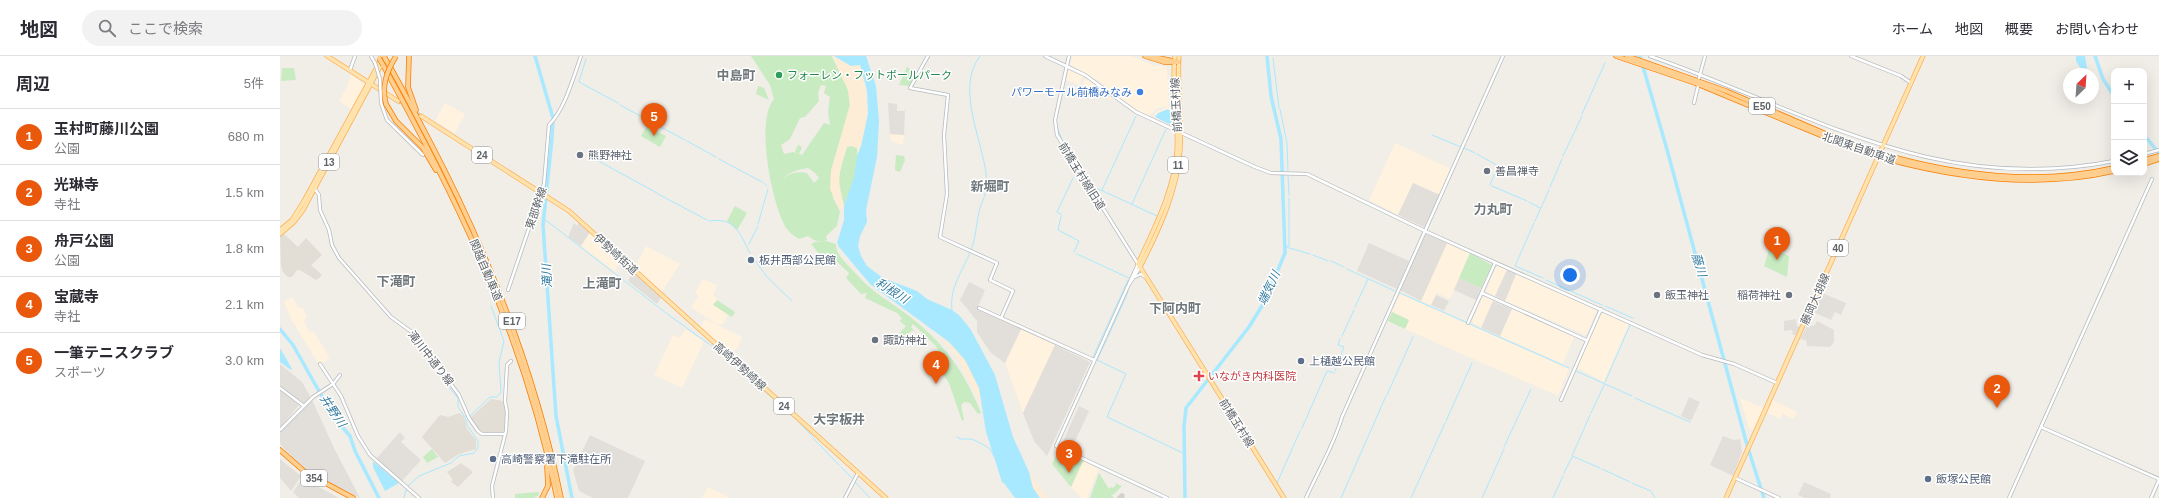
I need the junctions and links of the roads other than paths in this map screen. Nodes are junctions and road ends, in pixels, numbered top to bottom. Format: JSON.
{"nodes":[{"id":1,"x":328,"y":56,"type":"edge"},
{"id":2,"x":355,"y":56,"type":"edge"},
{"id":3,"x":371,"y":56,"type":"edge"},
{"id":4,"x":396,"y":56,"type":"edge"},
{"id":5,"x":409,"y":56,"type":"edge"},
{"id":6,"x":581,"y":56,"type":"edge"},
{"id":7,"x":928,"y":56,"type":"edge"},
{"id":8,"x":1045,"y":56,"type":"edge"},
{"id":9,"x":1069,"y":56,"type":"edge"},
{"id":10,"x":1145,"y":56,"type":"edge"},
{"id":11,"x":1152,"y":56,"type":"edge"},
{"id":12,"x":1179,"y":56,"type":"edge"},
{"id":13,"x":1503,"y":56,"type":"edge"},
{"id":14,"x":1616,"y":56,"type":"edge"},
{"id":15,"x":1627,"y":56,"type":"edge"},
{"id":16,"x":1650,"y":56,"type":"edge"},
{"id":17,"x":1705,"y":56,"type":"edge"},
{"id":18,"x":1851,"y":56,"type":"edge"},
{"id":19,"x":1923,"y":56,"type":"edge"},
{"id":20,"x":383,"y":57,"type":"edge"},
{"id":21,"x":1175,"y":60,"type":"edge"},
{"id":22,"x":1638,"y":61,"type":"junction"},
{"id":23,"x":1067,"y":66,"type":"junction"},
{"id":24,"x":350,"y":70,"type":"junction"},
{"id":25,"x":1700,"y":74,"type":"junction"},
{"id":26,"x":1699,"y":78,"type":"dead end"},
{"id":27,"x":370,"y":83,"type":"junction"},
{"id":28,"x":1912,"y":83,"type":"junction"},
{"id":29,"x":1698,"y":86,"type":"dead end"},
{"id":30,"x":398,"y":101,"type":"tunnel mouth"},
{"id":31,"x":1694,"y":103,"type":"dead end"},
{"id":32,"x":421,"y":116,"type":"tunnel mouth"},
{"id":33,"x":1179,"y":131,"type":"junction"},
{"id":34,"x":1884,"y":147,"type":"junction"},
{"id":35,"x":2159,"y":150,"type":"edge"},
{"id":36,"x":2147,"y":153,"type":"edge"},
{"id":37,"x":436,"y":154,"type":"junction"},
{"id":38,"x":423,"y":155,"type":"dead end"},
{"id":39,"x":1888,"y":157,"type":"junction"},
{"id":40,"x":2158,"y":158,"type":"edge"},
{"id":41,"x":2147,"y":160,"type":"edge"},
{"id":42,"x":2111,"y":162,"type":"edge"},
{"id":43,"x":2147,"y":163,"type":"edge"},
{"id":44,"x":2111,"y":168,"type":"edge"},
{"id":45,"x":2111,"y":171,"type":"edge"},
{"id":46,"x":2152,"y":179,"type":"dead end"},
{"id":47,"x":315,"y":189,"type":"junction"},
{"id":48,"x":544,"y":194,"type":"junction"},
{"id":49,"x":456,"y":203,"type":"junction"},
{"id":50,"x":280,"y":230,"type":"edge"},
{"id":51,"x":1425,"y":231,"type":"junction"},
{"id":52,"x":280,"y":234,"type":"edge"},
{"id":53,"x":1131,"y":254,"type":"junction"},
{"id":54,"x":1142,"y":255,"type":"junction"},
{"id":55,"x":1495,"y":263,"type":"junction"},
{"id":56,"x":1139,"y":266,"type":"junction"},
{"id":57,"x":1135,"y":277,"type":"junction"},
{"id":58,"x":1147,"y":278,"type":"junction"},
{"id":59,"x":1127,"y":289,"type":"junction"},
{"id":60,"x":508,"y":290,"type":"dead end"},
{"id":61,"x":1482,"y":293,"type":"junction"},
{"id":62,"x":979,"y":308,"type":"dead end"},
{"id":63,"x":1601,"y":309,"type":"junction"},
{"id":64,"x":683,"y":314,"type":"joint"},
{"id":65,"x":1001,"y":318,"type":"junction"},
{"id":66,"x":1468,"y":323,"type":"dead end"},
{"id":67,"x":1586,"y":340,"type":"junction"},
{"id":68,"x":1094,"y":360,"type":"junction"},
{"id":69,"x":511,"y":361,"type":"dead end"},
{"id":70,"x":320,"y":364,"type":"dead end"},
{"id":71,"x":340,"y":375,"type":"dead end"},
{"id":72,"x":1778,"y":383,"type":"junction"},
{"id":73,"x":333,"y":384,"type":"junction"},
{"id":74,"x":280,"y":388,"type":"edge"},
{"id":75,"x":1561,"y":400,"type":"dead end"},
{"id":76,"x":304,"y":406,"type":"junction"},
{"id":77,"x":2041,"y":427,"type":"junction"},
{"id":78,"x":280,"y":430,"type":"edge"},
{"id":79,"x":506,"y":434,"type":"junction"},
{"id":80,"x":545,"y":445,"type":"junction"},
{"id":81,"x":280,"y":450,"type":"edge"},
{"id":82,"x":280,"y":454,"type":"edge"},
{"id":83,"x":858,"y":473,"type":"junction"},
{"id":84,"x":1735,"y":478,"type":"junction"},
{"id":85,"x":2159,"y":479,"type":"edge"},
{"id":86,"x":347,"y":498,"type":"edge"},
{"id":87,"x":352,"y":498,"type":"edge"},
{"id":88,"x":419,"y":498,"type":"edge"},
{"id":89,"x":493,"y":498,"type":"edge"},
{"id":90,"x":542,"y":498,"type":"edge"},
{"id":91,"x":557,"y":498,"type":"edge"},
{"id":92,"x":561,"y":498,"type":"edge"},
{"id":93,"x":845,"y":498,"type":"edge"},
{"id":94,"x":886,"y":498,"type":"edge"},
{"id":95,"x":1167,"y":498,"type":"edge"},
{"id":96,"x":1284,"y":498,"type":"edge"},
{"id":97,"x":1306,"y":498,"type":"edge"},
{"id":98,"x":1726,"y":498,"type":"edge"},
{"id":99,"x":1779,"y":498,"type":"edge"},
{"id":100,"x":2010,"y":498,"type":"edge"},
{"id":101,"x":2151,"y":498,"type":"edge"}],
"edges":[{"from":1,"to":24,"type":"main road"},
{"from":2,"to":24,"type":"street"},
{"from":3,"to":38,"type":"street","bridge":true},
{"from":4,"to":49,"type":"highway","bridge":true},
{"from":5,"to":37,"type":"highway"},
{"from":6,"to":48,"type":"street","name":"東部幹線"},
{"from":7,"to":65,"type":"street"},
{"from":8,"to":23,"type":"street"},
{"from":9,"to":23,"type":"street","name":"前橋玉村線旧道"},
{"from":10,"to":21,"type":"highway"},
{"from":11,"to":21,"type":"highway"},
{"from":12,"to":21,"type":"main road","name":"前橋玉村線","number":"11"},
{"from":13,"to":51,"type":"street"},
{"from":14,"to":22,"type":"highway","name":"北関東自動車道","number":"E50"},
{"from":15,"to":22,"type":"highway","name":"北関東自動車道","number":"E50"},
{"from":16,"to":25,"type":"street"},
{"from":17,"to":25,"type":"street"},
{"from":18,"to":28,"type":"street"},
{"from":19,"to":28,"type":"main road","name":"藤岡大胡線","number":"40"},
{"from":20,"to":27,"type":"main road","number":"13"},
{"from":20,"to":37,"type":"highway","name":"関越自動車道","number":"E17"},
{"from":20,"to":49,"type":"highway","name":"関越自動車道","number":"E17","bridge":true},
{"from":21,"to":33,"type":"main road","name":"前橋玉村線","number":"11"},
{"from":22,"to":39,"type":"highway","name":"北関東自動車道","number":"E50","bridge":true},
{"from":23,"to":33,"type":"street"},
{"from":23,"to":53,"type":"street","name":"前橋玉村線旧道"},
{"from":24,"to":27,"type":"main road"},
{"from":25,"to":26,"type":"street"},
{"from":25,"to":34,"type":"street"},
{"from":27,"to":30,"type":"main road"},
{"from":27,"to":47,"type":"main road","number":"13"},
{"from":27,"to":50,"type":"main road","number":"13"},
{"from":28,"to":34,"type":"main road","name":"藤岡大胡線","number":"40"},
{"from":29,"to":31,"type":"street"},
{"from":32,"to":48,"type":"main road","name":"伊勢崎街道","number":"24"},
{"from":33,"to":51,"type":"street"},
{"from":33,"to":54,"type":"main road","name":"前橋玉村線","number":"11"},
{"from":33,"to":56,"type":"main road","name":"前橋玉村線","number":"11"},
{"from":34,"to":42,"type":"street"},
{"from":34,"to":72,"type":"main road","name":"藤岡大胡線","number":"40"},
{"from":35,"to":36,"type":"street"},
{"from":37,"to":92,"type":"highway","name":"関越自動車道","number":"E17"},
{"from":39,"to":44,"type":"highway","name":"北関東自動車道","number":"E50"},
{"from":39,"to":45,"type":"highway","name":"北関東自動車道","number":"E50"},
{"from":40,"to":41,"type":"highway"},
{"from":40,"to":43,"type":"highway"},
{"from":46,"to":77,"type":"street"},
{"from":47,"to":52,"type":"main road","number":"13"},
{"from":47,"to":79,"type":"street","name":"滝川中通り線"},
{"from":48,"to":60,"type":"street","name":"東部幹線"},
{"from":48,"to":64,"type":"main road","name":"伊勢崎街道","number":"24"},
{"from":49,"to":80,"type":"highway","name":"関越自動車道","number":"E17"},
{"from":51,"to":55,"type":"street"},
{"from":51,"to":97,"type":"street"},
{"from":53,"to":54,"type":"street"},
{"from":53,"to":56,"type":"street","name":"前橋玉村線旧道"},
{"from":54,"to":56,"type":"main road","name":"前橋玉村線","number":"11"},
{"from":55,"to":61,"type":"street"},
{"from":55,"to":63,"type":"street"},
{"from":56,"to":57,"type":"street"},
{"from":56,"to":58,"type":"main road","name":"前橋玉村線"},
{"from":56,"to":59,"type":"street"},
{"from":57,"to":58,"type":"street"},
{"from":57,"to":59,"type":"street"},
{"from":58,"to":96,"type":"main road","name":"前橋玉村線"},
{"from":59,"to":68,"type":"street"},
{"from":61,"to":66,"type":"street"},
{"from":61,"to":67,"type":"street"},
{"from":62,"to":65,"type":"street"},
{"from":63,"to":67,"type":"street"},
{"from":63,"to":72,"type":"street"},
{"from":64,"to":83,"type":"main road","name":"高崎伊勢崎線","number":"24"},
{"from":65,"to":68,"type":"street"},
{"from":67,"to":75,"type":"street"},
{"from":68,"to":95,"type":"street"},
{"from":69,"to":79,"type":"street"},
{"from":70,"to":73,"type":"street"},
{"from":71,"to":73,"type":"street"},
{"from":72,"to":84,"type":"main road","name":"藤岡大胡線","number":"40"},
{"from":73,"to":76,"type":"street"},
{"from":73,"to":88,"type":"street"},
{"from":74,"to":76,"type":"street"},
{"from":76,"to":78,"type":"street"},
{"from":77,"to":85,"type":"street"},
{"from":77,"to":100,"type":"street"},
{"from":79,"to":89,"type":"street"},
{"from":80,"to":90,"type":"highway"},
{"from":80,"to":91,"type":"highway","name":"関越自動車道","number":"E17"},
{"from":81,"to":87,"type":"highway","number":"354"},
{"from":82,"to":86,"type":"highway","number":"354"},
{"from":83,"to":93,"type":"street"},
{"from":83,"to":94,"type":"main road","name":"高崎伊勢崎線","number":"24"},
{"from":84,"to":98,"type":"main road","name":"藤岡大胡線","number":"40"},
{"from":84,"to":99,"type":"street"},
{"from":85,"to":101,"type":"street"}]}
